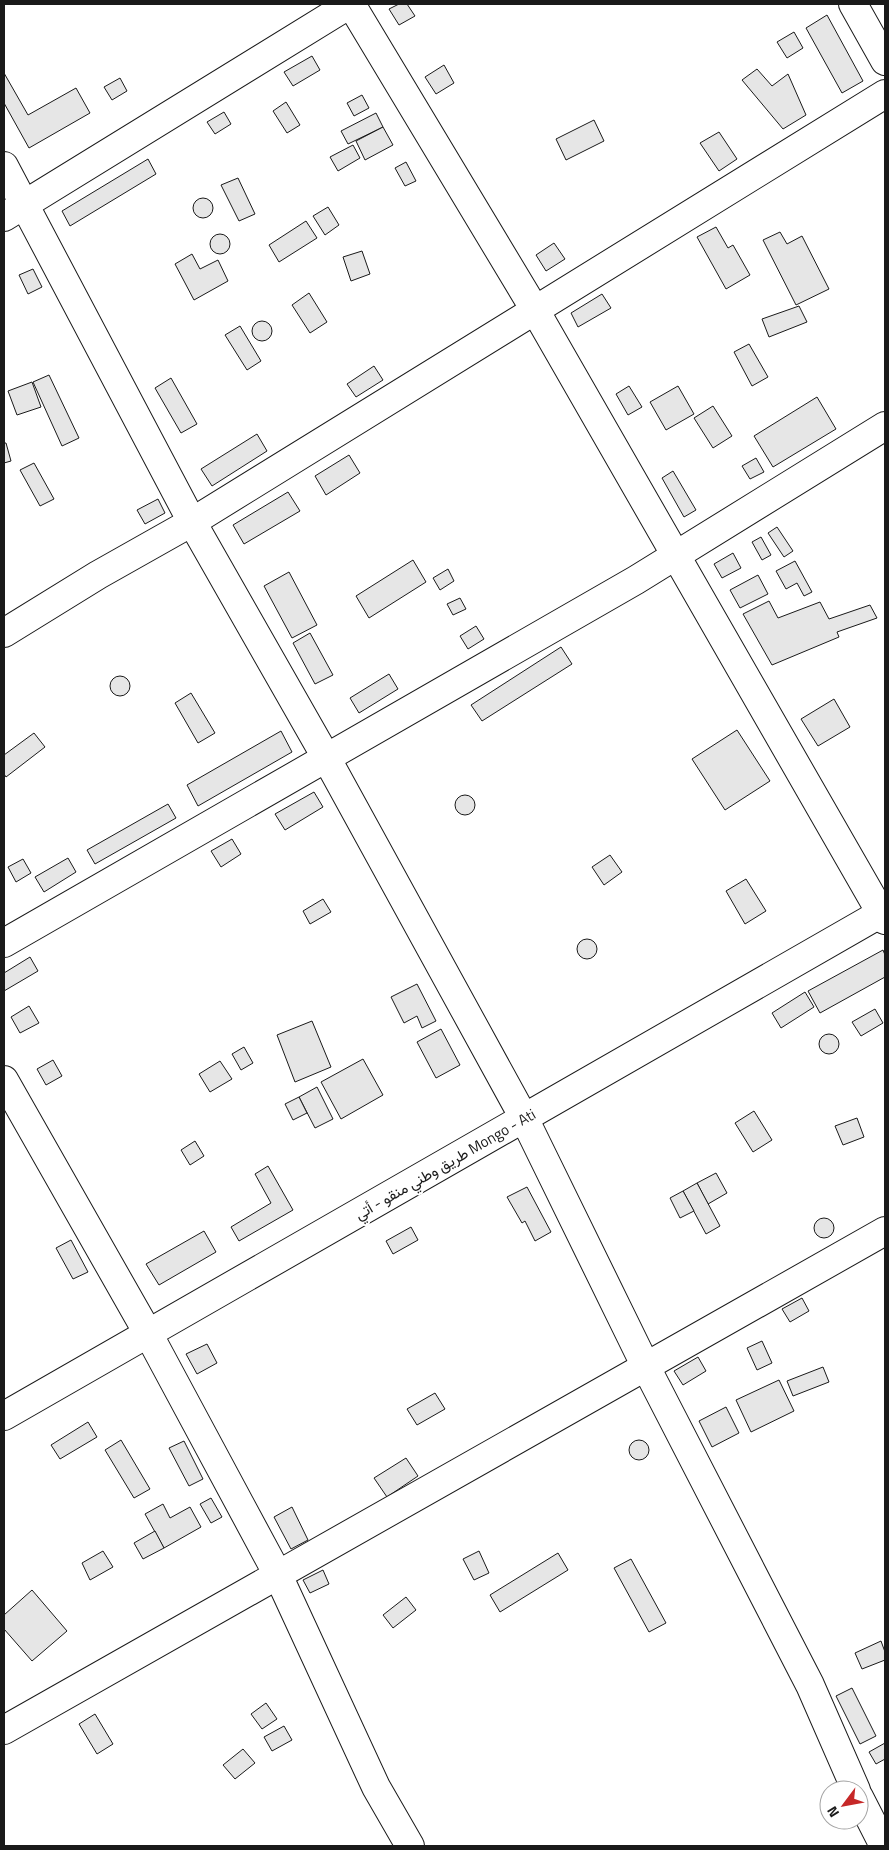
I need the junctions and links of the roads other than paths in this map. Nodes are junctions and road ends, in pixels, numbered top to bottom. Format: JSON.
{"nodes":[{"id":1,"x":350,"y":4,"type":"edge"},
{"id":2,"x":853,"y":4,"type":"edge"},
{"id":3,"x":885,"y":61,"type":"edge"},
{"id":4,"x":885,"y":94,"type":"edge"},
{"id":5,"x":4,"y":166,"type":"edge"},
{"id":6,"x":14,"y":211,"type":"edge"},
{"id":7,"x":536,"y":310,"type":"junction"},
{"id":8,"x":885,"y":426,"type":"edge"},
{"id":9,"x":192,"y":522,"type":"junction"},
{"id":10,"x":678,"y":554,"type":"junction"},
{"id":11,"x":4,"y":633,"type":"edge"},
{"id":12,"x":327,"y":759,"type":"junction"},
{"id":13,"x":884,"y":915,"type":"edge"},
{"id":14,"x":4,"y":943,"type":"edge"},
{"id":15,"x":4,"y":1080,"type":"edge"},
{"id":16,"x":524,"y":1118,"type":"junction"},
{"id":17,"x":885,"y":1231,"type":"edge"},
{"id":18,"x":149,"y":1335,"type":"junction"},
{"id":19,"x":646,"y":1367,"type":"junction"},
{"id":20,"x":4,"y":1416,"type":"edge"},
{"id":21,"x":278,"y":1575,"type":"junction"},
{"id":22,"x":4,"y":1730,"type":"edge"},
{"id":23,"x":852,"y":1780,"type":"edge"},
{"id":24,"x":869,"y":1817,"type":"edge"},
{"id":25,"x":410,"y":1846,"type":"edge"},
{"id":26,"x":884,"y":1846,"type":"edge"}],
"edges":[{"from":1,"to":6,"type":"street"},
{"from":1,"to":7,"type":"street"},
{"from":2,"to":3,"type":"street"},
{"from":4,"to":7,"type":"street"},
{"from":5,"to":6,"type":"street"},
{"from":6,"to":9,"type":"street"},
{"from":7,"to":9,"type":"street"},
{"from":7,"to":10,"type":"street"},
{"from":8,"to":10,"type":"street"},
{"from":9,"to":11,"type":"street"},
{"from":9,"to":12,"type":"street"},
{"from":10,"to":12,"type":"street"},
{"from":10,"to":13,"type":"street"},
{"from":12,"to":14,"type":"street"},
{"from":12,"to":16,"type":"street"},
{"from":13,"to":16,"type":"street","name":"طريق وطني منقو - أتي Mongo - Ati"},
{"from":15,"to":18,"type":"street"},
{"from":16,"to":18,"type":"street","name":"طريق وطني منقو - أتي Mongo - Ati"},
{"from":16,"to":19,"type":"street"},
{"from":17,"to":19,"type":"street"},
{"from":18,"to":20,"type":"street","name":"طريق وطني منقو - أتي Mongo - Ati"},
{"from":18,"to":21,"type":"street"},
{"from":19,"to":21,"type":"street"},
{"from":19,"to":23,"type":"street"},
{"from":21,"to":22,"type":"street"},
{"from":21,"to":25,"type":"street"},
{"from":24,"to":26,"type":"street"}]}
